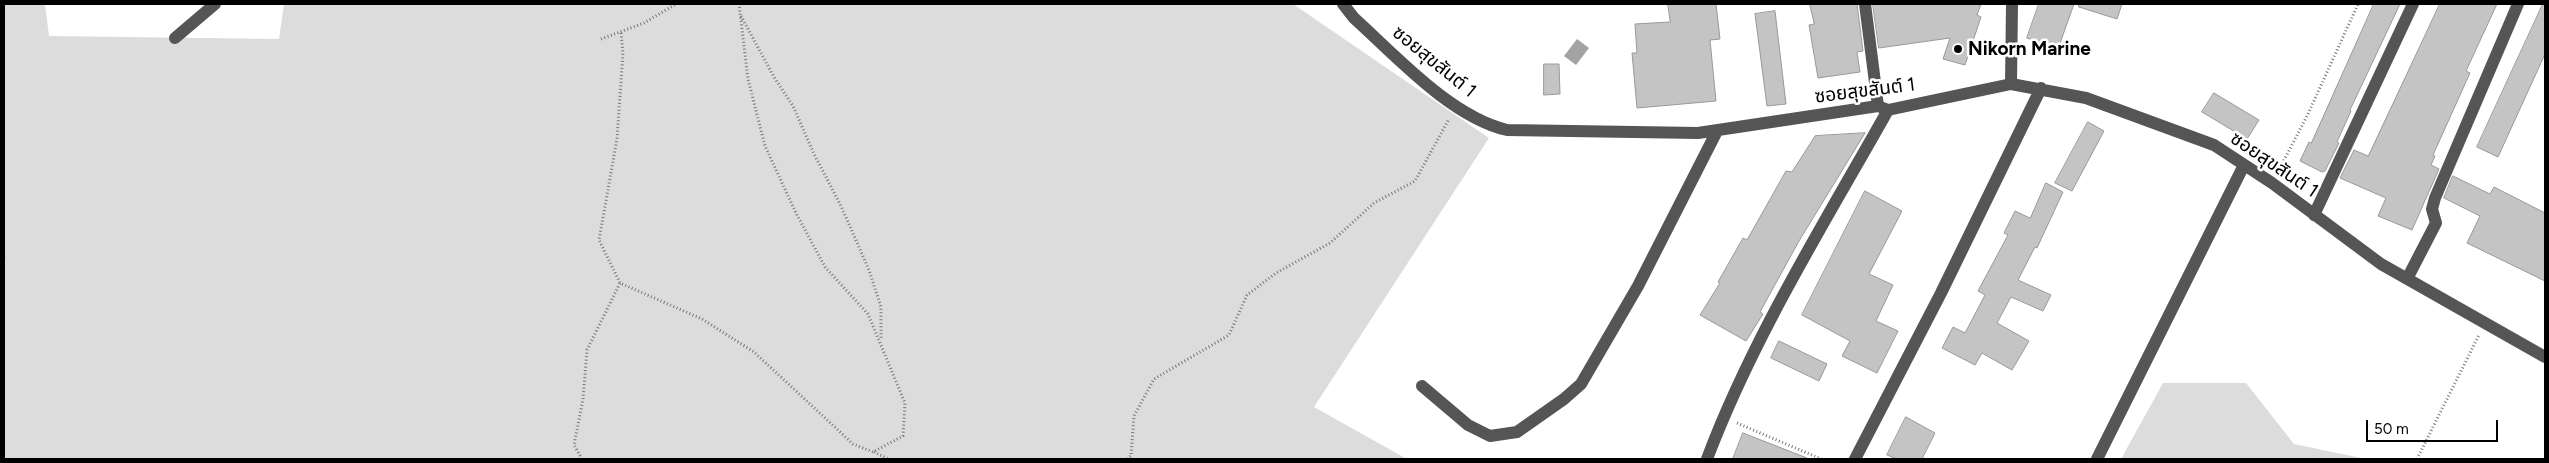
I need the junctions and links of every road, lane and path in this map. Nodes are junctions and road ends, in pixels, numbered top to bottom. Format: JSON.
{"nodes":[{"id":1,"x":215,"y":4,"type":"edge"},
{"id":2,"x":676,"y":4,"type":"edge"},
{"id":3,"x":739,"y":4,"type":"edge"},
{"id":4,"x":1343,"y":4,"type":"edge"},
{"id":5,"x":1865,"y":4,"type":"edge"},
{"id":6,"x":2012,"y":4,"type":"edge"},
{"id":7,"x":2358,"y":4,"type":"edge"},
{"id":8,"x":2413,"y":4,"type":"edge"},
{"id":9,"x":2518,"y":4,"type":"edge"},
{"id":10,"x":740,"y":15,"type":"junction"},
{"id":11,"x":621,"y":33,"type":"junction"},
{"id":12,"x":176,"y":38,"type":"dead end"},
{"id":13,"x":601,"y":39,"type":"dead end"},
{"id":14,"x":2011,"y":84,"type":"junction"},
{"id":15,"x":2041,"y":88,"type":"junction"},
{"id":16,"x":1456,"y":108,"type":"junction"},
{"id":17,"x":1883,"y":108,"type":"junction"},
{"id":18,"x":1717,"y":131,"type":"junction"},
{"id":19,"x":2244,"y":165,"type":"junction"},
{"id":20,"x":2272,"y":183,"type":"junction"},
{"id":21,"x":2314,"y":215,"type":"junction"},
{"id":22,"x":2406,"y":278,"type":"junction"},
{"id":23,"x":620,"y":283,"type":"junction"},
{"id":24,"x":2484,"y":323,"type":"junction"},
{"id":25,"x":880,"y":343,"type":"junction"},
{"id":26,"x":2545,"y":357,"type":"edge"},
{"id":27,"x":1422,"y":386,"type":"dead end"},
{"id":28,"x":1723,"y":417,"type":"junction"},
{"id":29,"x":873,"y":452,"type":"junction"},
{"id":30,"x":582,"y":459,"type":"edge"},
{"id":31,"x":888,"y":459,"type":"edge"},
{"id":32,"x":1126,"y":459,"type":"edge"},
{"id":33,"x":1707,"y":459,"type":"edge"},
{"id":34,"x":1821,"y":459,"type":"edge"},
{"id":35,"x":1855,"y":459,"type":"edge"},
{"id":36,"x":2097,"y":459,"type":"edge"},
{"id":37,"x":2417,"y":459,"type":"edge"}],
"edges":[{"from":1,"to":12,"type":"street"},
{"from":2,"to":11,"type":"path"},
{"from":3,"to":10,"type":"path"},
{"from":4,"to":16,"type":"street","name":"ซอยสุขสันต์ 1"},
{"from":5,"to":17,"type":"street"},
{"from":6,"to":14,"type":"street"},
{"from":7,"to":20,"type":"path"},
{"from":8,"to":21,"type":"street"},
{"from":9,"to":22,"type":"street"},
{"from":10,"to":25,"type":"path"},
{"from":10,"to":25,"type":"path"},
{"from":11,"to":13,"type":"path"},
{"from":11,"to":23,"type":"path"},
{"from":14,"to":15,"type":"street","name":"ซอยสุขสันต์ 1"},
{"from":14,"to":17,"type":"street","name":"ซอยสุขสันต์ 1"},
{"from":15,"to":19,"type":"street","name":"ซอยสุขสันต์ 1"},
{"from":15,"to":35,"type":"street"},
{"from":16,"to":18,"type":"street","name":"ซอยสุขสันต์ 1"},
{"from":16,"to":32,"type":"path"},
{"from":17,"to":18,"type":"street","name":"ซอยสุขสันต์ 1"},
{"from":17,"to":28,"type":"street"},
{"from":18,"to":27,"type":"street"},
{"from":19,"to":20,"type":"street","name":"ซอยสุขสันต์ 1"},
{"from":19,"to":36,"type":"street"},
{"from":20,"to":21,"type":"street","name":"ซอยสุขสันต์ 1"},
{"from":21,"to":22,"type":"street","name":"ซอยสุขสันต์ 1"},
{"from":22,"to":24,"type":"street","name":"ซอยสุขสันต์ 1"},
{"from":23,"to":29,"type":"path"},
{"from":23,"to":30,"type":"path"},
{"from":24,"to":26,"type":"street","name":"ซอยสุขสันต์ 1"},
{"from":24,"to":37,"type":"path"},
{"from":25,"to":29,"type":"path"},
{"from":28,"to":33,"type":"street"},
{"from":28,"to":34,"type":"path"},
{"from":29,"to":31,"type":"path"}]}
